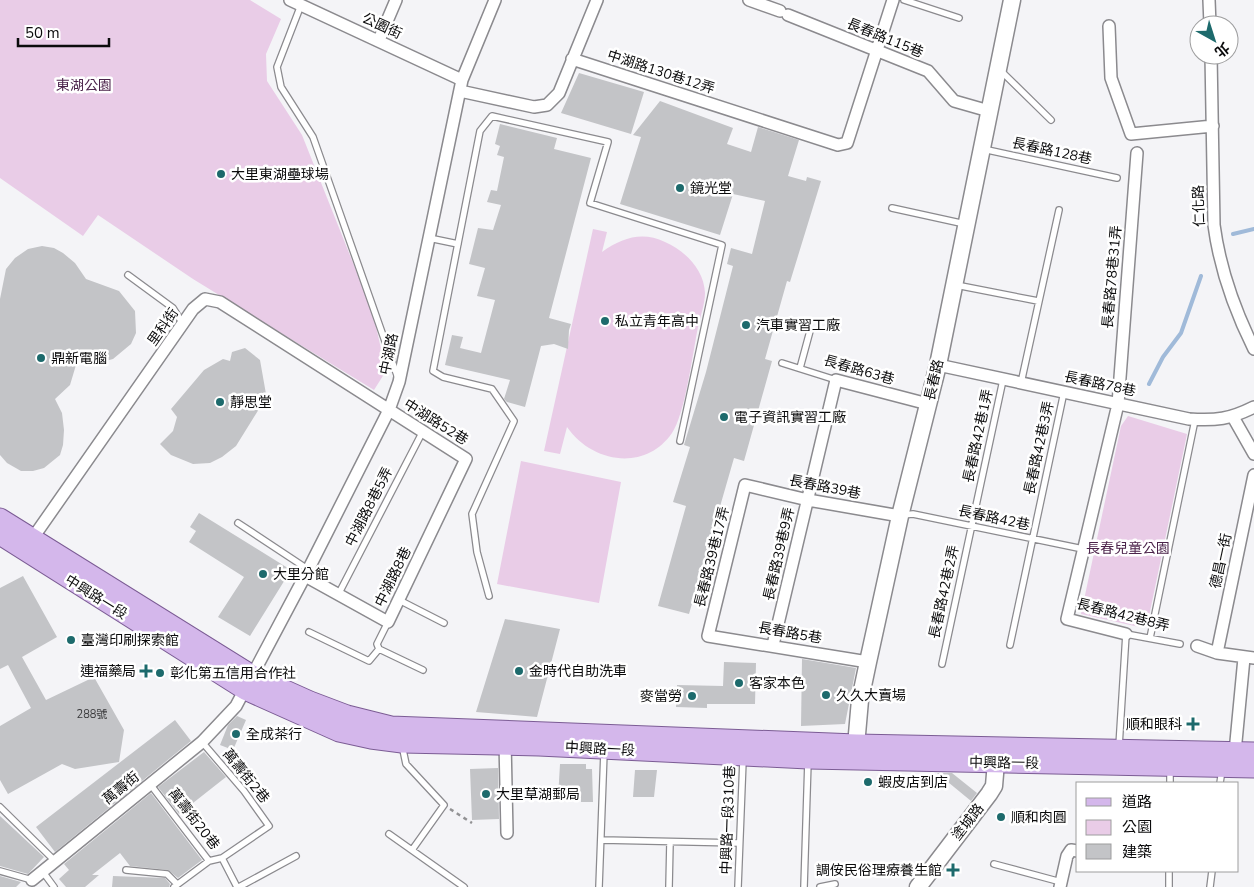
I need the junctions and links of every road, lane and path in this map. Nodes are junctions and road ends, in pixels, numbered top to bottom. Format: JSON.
{"nodes":[{"id":1,"x":290,"y":0,"type":"edge"},
{"id":2,"x":396,"y":0,"type":"edge"},
{"id":3,"x":495,"y":0,"type":"edge"},
{"id":4,"x":597,"y":0,"type":"edge"},
{"id":5,"x":749,"y":0,"type":"edge"},
{"id":6,"x":893,"y":0,"type":"edge"},
{"id":7,"x":904,"y":0,"type":"edge"},
{"id":8,"x":1012,"y":0,"type":"edge"},
{"id":9,"x":1209,"y":0,"type":"edge"},
{"id":10,"x":302,"y":2,"type":"edge"},
{"id":11,"x":1210,"y":15,"type":"edge"},
{"id":12,"x":959,"y":18,"type":"dead end"},
{"id":13,"x":1109,"y":26,"type":"dead end"},
{"id":14,"x":379,"y":40,"type":"junction"},
{"id":15,"x":877,"y":52,"type":"junction"},
{"id":16,"x":572,"y":59,"type":"junction"},
{"id":17,"x":1211,"y":65,"type":"edge"},
{"id":18,"x":998,"y":68,"type":"junction"},
{"id":19,"x":461,"y":86,"type":"junction"},
{"id":20,"x":989,"y":111,"type":"junction"},
{"id":21,"x":1051,"y":120,"type":"dead end"},
{"id":22,"x":1213,"y":126,"type":"junction"},
{"id":23,"x":1130,"y":134,"type":"junction"},
{"id":24,"x":981,"y":148,"type":"junction"},
{"id":25,"x":1117,"y":178,"type":"dead end"},
{"id":26,"x":892,"y":208,"type":"dead end"},
{"id":27,"x":1059,"y":210,"type":"dead end"},
{"id":28,"x":965,"y":224,"type":"junction"},
{"id":29,"x":429,"y":238,"type":"junction"},
{"id":30,"x":458,"y":244,"type":"junction"},
{"id":31,"x":128,"y":275,"type":"dead end"},
{"id":32,"x":953,"y":284,"type":"junction"},
{"id":33,"x":1038,"y":301,"type":"junction"},
{"id":34,"x":182,"y":324,"type":"junction"},
{"id":35,"x":810,"y":331,"type":"dead end"},
{"id":36,"x":1254,"y":349,"type":"edge"},
{"id":37,"x":782,"y":363,"type":"dead end"},
{"id":38,"x":938,"y":365,"type":"junction"},
{"id":39,"x":800,"y":368,"type":"junction"},
{"id":40,"x":836,"y":380,"type":"junction"},
{"id":41,"x":1003,"y":380,"type":"junction"},
{"id":42,"x":399,"y":382,"type":"junction"},
{"id":43,"x":1021,"y":383,"type":"junction"},
{"id":44,"x":1064,"y":392,"type":"junction"},
{"id":45,"x":928,"y":404,"type":"junction"},
{"id":46,"x":1118,"y":404,"type":"junction"},
{"id":47,"x":1254,"y":407,"type":"edge"},
{"id":48,"x":389,"y":410,"type":"junction"},
{"id":49,"x":1233,"y":417,"type":"junction"},
{"id":50,"x":1195,"y":420,"type":"junction"},
{"id":51,"x":423,"y":431,"type":"junction"},
{"id":52,"x":680,"y":441,"type":"dead end"},
{"id":53,"x":1254,"y":454,"type":"edge"},
{"id":54,"x":466,"y":459,"type":"joint"},
{"id":55,"x":1254,"y":474,"type":"edge"},
{"id":56,"x":745,"y":485,"type":"joint"},
{"id":57,"x":808,"y":500,"type":"junction"},
{"id":58,"x":900,"y":516,"type":"junction"},
{"id":59,"x":0,"y":518,"type":"edge"},
{"id":60,"x":238,"y":523,"type":"dead end"},
{"id":61,"x":972,"y":526,"type":"junction"},
{"id":62,"x":0,"y":535,"type":"edge"},
{"id":63,"x":1032,"y":539,"type":"junction"},
{"id":64,"x":28,"y":545,"type":"junction"},
{"id":65,"x":1083,"y":550,"type":"junction"},
{"id":66,"x":307,"y":573,"type":"junction"},
{"id":67,"x":338,"y":595,"type":"junction"},
{"id":68,"x":489,"y":596,"type":"dead end"},
{"id":69,"x":399,"y":600,"type":"junction"},
{"id":70,"x":388,"y":622,"type":"junction"},
{"id":71,"x":444,"y":623,"type":"dead end"},
{"id":72,"x":309,"y":632,"type":"dead end"},
{"id":73,"x":1126,"y":634,"type":"junction"},
{"id":74,"x":708,"y":636,"type":"joint"},
{"id":75,"x":1150,"y":638,"type":"junction"},
{"id":76,"x":1180,"y":644,"type":"dead end"},
{"id":77,"x":773,"y":645,"type":"junction"},
{"id":78,"x":1010,"y":645,"type":"dead end"},
{"id":79,"x":1198,"y":646,"type":"dead end"},
{"id":80,"x":379,"y":648,"type":"junction"},
{"id":81,"x":1217,"y":653,"type":"junction"},
{"id":82,"x":1249,"y":658,"type":"edge"},
{"id":83,"x":868,"y":662,"type":"junction"},
{"id":84,"x":942,"y":664,"type":"dead end"},
{"id":85,"x":423,"y":670,"type":"dead end"},
{"id":86,"x":249,"y":683,"type":"junction"},
{"id":87,"x":506,"y":737,"type":"junction"},
{"id":88,"x":604,"y":741,"type":"junction"},
{"id":89,"x":202,"y":742,"type":"junction"},
{"id":90,"x":402,"y":743,"type":"junction"},
{"id":91,"x":1119,"y":749,"type":"junction"},
{"id":92,"x":855,"y":752,"type":"junction"},
{"id":93,"x":1235,"y":752,"type":"junction"},
{"id":94,"x":1254,"y":752,"type":"edge"},
{"id":95,"x":743,"y":755,"type":"junction"},
{"id":96,"x":997,"y":755,"type":"junction"},
{"id":97,"x":808,"y":759,"type":"junction"},
{"id":98,"x":1170,"y":766,"type":"edge"},
{"id":99,"x":1254,"y":768,"type":"edge"},
{"id":100,"x":1221,"y":775,"type":"edge"},
{"id":101,"x":150,"y":784,"type":"junction"},
{"id":102,"x":444,"y":805,"type":"junction"},
{"id":103,"x":0,"y":807,"type":"edge"},
{"id":104,"x":472,"y":823,"type":"dead end"},
{"id":105,"x":507,"y":833,"type":"dead end"},
{"id":106,"x":389,"y":834,"type":"dead end"},
{"id":107,"x":602,"y":840,"type":"junction"},
{"id":108,"x":670,"y":842,"type":"junction"},
{"id":109,"x":739,"y":843,"type":"junction"},
{"id":110,"x":412,"y":850,"type":"junction"},
{"id":111,"x":1076,"y":850,"type":"edge"},
{"id":112,"x":296,"y":856,"type":"dead end"},
{"id":113,"x":222,"y":858,"type":"junction"},
{"id":114,"x":55,"y":861,"type":"junction"},
{"id":115,"x":209,"y":861,"type":"junction"},
{"id":116,"x":994,"y":864,"type":"dead end"},
{"id":117,"x":126,"y":870,"type":"dead end"},
{"id":118,"x":0,"y":871,"type":"edge"},
{"id":119,"x":43,"y":872,"type":"junction"},
{"id":120,"x":1169,"y":872,"type":"edge"},
{"id":121,"x":1212,"y":872,"type":"edge"},
{"id":122,"x":32,"y":880,"type":"joint"},
{"id":123,"x":835,"y":884,"type":"dead end"},
{"id":124,"x":175,"y":885,"type":"edge"},
{"id":125,"x":1061,"y":885,"type":"edge"},
{"id":126,"x":54,"y":887,"type":"edge"},
{"id":127,"x":238,"y":887,"type":"edge"},
{"id":128,"x":464,"y":887,"type":"edge"},
{"id":129,"x":599,"y":887,"type":"edge"},
{"id":130,"x":669,"y":887,"type":"edge"},
{"id":131,"x":738,"y":887,"type":"edge"},
{"id":132,"x":804,"y":887,"type":"edge"},
{"id":133,"x":820,"y":887,"type":"edge"},
{"id":134,"x":918,"y":887,"type":"edge"},
{"id":135,"x":1169,"y":887,"type":"edge"},
{"id":136,"x":1210,"y":887,"type":"edge"}],
"edges":[{"from":1,"to":10,"type":"street","name":"公園街"},
{"from":2,"to":14,"type":"street"},
{"from":3,"to":19,"type":"street","name":"中湖路"},
{"from":4,"to":16,"type":"street","name":"公園街"},
{"from":5,"to":15,"type":"street","name":"長春路115巷"},
{"from":6,"to":15,"type":"street"},
{"from":7,"to":12,"type":"lane"},
{"from":8,"to":18,"type":"street","name":"長春路"},
{"from":9,"to":11,"type":"street"},
{"from":10,"to":14,"type":"street","name":"公園街"},
{"from":10,"to":42,"type":"lane"},
{"from":13,"to":23,"type":"street"},
{"from":14,"to":19,"type":"street","name":"公園街"},
{"from":15,"to":16,"type":"street","name":"中湖路130巷12弄"},
{"from":15,"to":20,"type":"street","name":"長春路115巷"},
{"from":16,"to":19,"type":"street","name":"公園街"},
{"from":17,"to":22,"type":"street","name":"仁化路"},
{"from":18,"to":20,"type":"street","name":"長春路"},
{"from":18,"to":21,"type":"lane"},
{"from":19,"to":29,"type":"street","name":"中湖路"},
{"from":20,"to":24,"type":"street","name":"長春路"},
{"from":22,"to":23,"type":"street"},
{"from":22,"to":36,"type":"street","name":"仁化路"},
{"from":23,"to":46,"type":"street","name":"長春路78巷31弄"},
{"from":24,"to":25,"type":"lane","name":"長春路128巷"},
{"from":24,"to":28,"type":"street","name":"長春路"},
{"from":26,"to":28,"type":"lane"},
{"from":27,"to":33,"type":"lane"},
{"from":28,"to":32,"type":"street","name":"長春路"},
{"from":29,"to":30,"type":"lane"},
{"from":29,"to":42,"type":"street","name":"中湖路"},
{"from":30,"to":52,"type":"lane"},
{"from":30,"to":68,"type":"lane"},
{"from":31,"to":34,"type":"lane"},
{"from":32,"to":33,"type":"lane"},
{"from":32,"to":38,"type":"street","name":"長春路"},
{"from":33,"to":43,"type":"lane"},
{"from":34,"to":48,"type":"street","name":"里科街"},
{"from":34,"to":64,"type":"street","name":"里科街"},
{"from":35,"to":39,"type":"lane"},
{"from":37,"to":39,"type":"lane","name":"長春路63巷"},
{"from":38,"to":41,"type":"street","name":"長春路78巷"},
{"from":38,"to":45,"type":"street","name":"長春路"},
{"from":39,"to":40,"type":"lane","name":"長春路63巷"},
{"from":40,"to":45,"type":"street","name":"長春路63巷"},
{"from":40,"to":57,"type":"street","name":"長春路39巷9弄"},
{"from":41,"to":43,"type":"street","name":"長春路78巷"},
{"from":41,"to":61,"type":"lane","name":"長春路42巷1弄"},
{"from":42,"to":48,"type":"street","name":"中湖路"},
{"from":43,"to":44,"type":"street","name":"長春路78巷"},
{"from":44,"to":46,"type":"street","name":"長春路78巷"},
{"from":44,"to":63,"type":"lane","name":"長春路42巷3弄"},
{"from":45,"to":58,"type":"street","name":"長春路"},
{"from":46,"to":50,"type":"street","name":"長春路78巷"},
{"from":46,"to":65,"type":"street","name":"長春路78巷31弄"},
{"from":47,"to":49,"type":"street","name":"長春路78巷"},
{"from":48,"to":51,"type":"street","name":"中湖路52巷"},
{"from":48,"to":66,"type":"street","name":"中湖路"},
{"from":49,"to":50,"type":"street","name":"長春路78巷"},
{"from":49,"to":53,"type":"street"},
{"from":50,"to":75,"type":"lane"},
{"from":51,"to":54,"type":"street","name":"中湖路52巷"},
{"from":51,"to":67,"type":"lane","name":"中湖路8巷5弄"},
{"from":54,"to":69,"type":"street","name":"中湖路8巷"},
{"from":55,"to":81,"type":"street","name":"德昌一街"},
{"from":56,"to":57,"type":"street","name":"長春路39巷"},
{"from":56,"to":74,"type":"street","name":"長春路39巷17弄"},
{"from":57,"to":58,"type":"street","name":"長春路39巷"},
{"from":57,"to":77,"type":"street","name":"長春路39巷9弄"},
{"from":58,"to":61,"type":"lane","name":"長春路42巷"},
{"from":58,"to":83,"type":"street","name":"長春路"},
{"from":59,"to":64,"type":"main road","name":"中興路一段"},
{"from":60,"to":66,"type":"lane"},
{"from":61,"to":63,"type":"lane","name":"長春路42巷"},
{"from":61,"to":84,"type":"lane","name":"長春路42巷2弄"},
{"from":62,"to":64,"type":"main road","name":"中興路一段"},
{"from":63,"to":65,"type":"lane","name":"長春路42巷"},
{"from":63,"to":78,"type":"lane","name":"長春路42巷3弄"},
{"from":64,"to":86,"type":"main road","name":"中興路一段"},
{"from":65,"to":73,"type":"street","name":"長春路42巷8弄"},
{"from":66,"to":67,"type":"street","name":"中湖路8巷"},
{"from":66,"to":86,"type":"street","name":"中湖路"},
{"from":67,"to":70,"type":"street","name":"中湖路8巷"},
{"from":69,"to":70,"type":"street","name":"中湖路8巷"},
{"from":69,"to":71,"type":"lane"},
{"from":70,"to":80,"type":"lane"},
{"from":72,"to":80,"type":"lane"},
{"from":73,"to":75,"type":"lane","name":"長春路42巷8弄"},
{"from":73,"to":91,"type":"lane"},
{"from":74,"to":77,"type":"street","name":"長春路5巷"},
{"from":75,"to":76,"type":"lane","name":"長春路42巷8弄"},
{"from":77,"to":83,"type":"street","name":"長春路5巷"},
{"from":79,"to":81,"type":"street"},
{"from":80,"to":85,"type":"lane"},
{"from":81,"to":82,"type":"street"},
{"from":82,"to":93,"type":"street"},
{"from":83,"to":92,"type":"street","name":"長春路"},
{"from":86,"to":87,"type":"main road","name":"中興路一段"},
{"from":86,"to":89,"type":"street","name":"萬壽街"},
{"from":86,"to":90,"type":"main road","name":"中興路一段"},
{"from":87,"to":88,"type":"main road","name":"中興路一段"},
{"from":87,"to":90,"type":"main road","name":"中興路一段"},
{"from":87,"to":105,"type":"street"},
{"from":88,"to":92,"type":"main road","name":"中興路一段"},
{"from":88,"to":95,"type":"main road","name":"中興路一段"},
{"from":88,"to":107,"type":"lane"},
{"from":89,"to":101,"type":"street","name":"萬壽街"},
{"from":89,"to":113,"type":"lane","name":"萬壽街2巷"},
{"from":90,"to":102,"type":"lane"},
{"from":91,"to":96,"type":"main road","name":"中興路一段"},
{"from":91,"to":98,"type":"main road","name":"中興路一段"},
{"from":92,"to":96,"type":"main road","name":"中興路一段"},
{"from":92,"to":97,"type":"main road","name":"中興路一段"},
{"from":93,"to":94,"type":"main road","name":"中興路一段"},
{"from":93,"to":98,"type":"main road","name":"中興路一段"},
{"from":95,"to":97,"type":"main road","name":"中興路一段"},
{"from":95,"to":109,"type":"lane","name":"中興路一段310巷"},
{"from":96,"to":98,"type":"main road","name":"中興路一段"},
{"from":96,"to":134,"type":"street","name":"塗城路"},
{"from":97,"to":132,"type":"lane"},
{"from":98,"to":100,"type":"main road","name":"中興路一段"},
{"from":99,"to":100,"type":"main road","name":"中興路一段"},
{"from":101,"to":114,"type":"street","name":"萬壽街"},
{"from":101,"to":115,"type":"lane","name":"萬壽街20巷"},
{"from":102,"to":104,"type":"path"},
{"from":102,"to":110,"type":"lane"},
{"from":103,"to":114,"type":"lane"},
{"from":106,"to":110,"type":"lane"},
{"from":107,"to":108,"type":"lane"},
{"from":107,"to":129,"type":"lane"},
{"from":108,"to":109,"type":"lane"},
{"from":108,"to":130,"type":"lane"},
{"from":109,"to":131,"type":"lane","name":"中興路一段310巷"},
{"from":110,"to":128,"type":"lane"},
{"from":111,"to":125,"type":"street"},
{"from":112,"to":127,"type":"lane"},
{"from":113,"to":115,"type":"lane","name":"萬壽街20巷"},
{"from":113,"to":127,"type":"lane"},
{"from":114,"to":119,"type":"street","name":"萬壽街"},
{"from":115,"to":124,"type":"lane"},
{"from":116,"to":125,"type":"lane"},
{"from":117,"to":124,"type":"lane"},
{"from":118,"to":122,"type":"lane","name":"萬壽街"},
{"from":119,"to":122,"type":"street","name":"萬壽街"},
{"from":119,"to":126,"type":"lane"},
{"from":120,"to":135,"type":"lane"},
{"from":121,"to":136,"type":"lane"},
{"from":123,"to":133,"type":"lane"}]}
